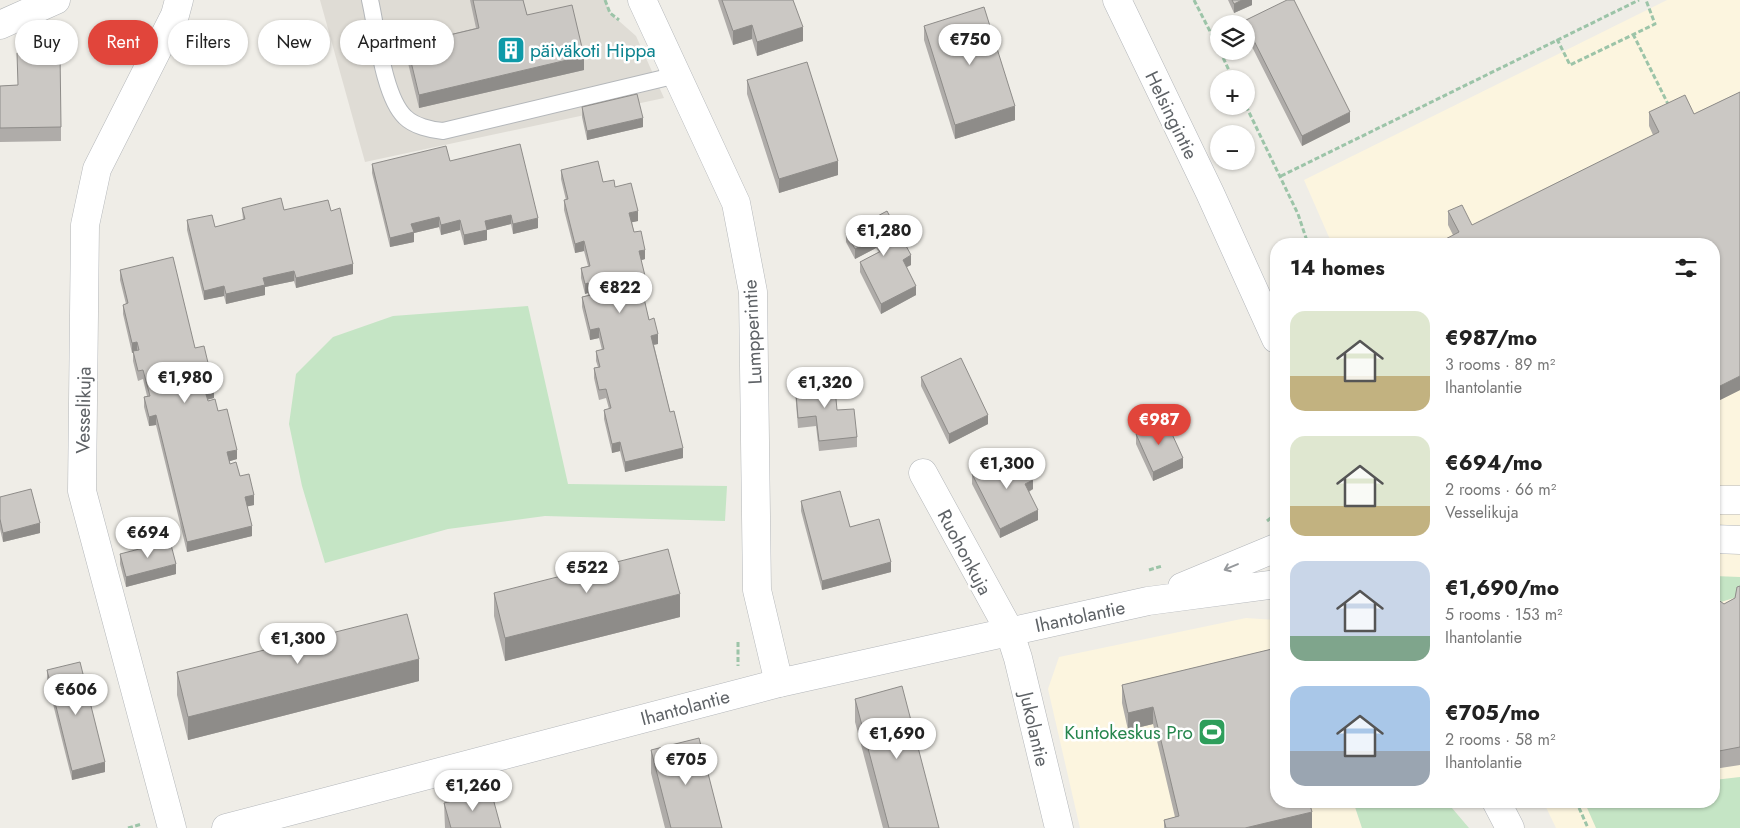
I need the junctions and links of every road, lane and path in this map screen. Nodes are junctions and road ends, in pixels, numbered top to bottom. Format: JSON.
{"nodes":[{"id":1,"x":56,"y":0,"type":"edge"},
{"id":2,"x":179,"y":0,"type":"edge"},
{"id":3,"x":370,"y":0,"type":"edge"},
{"id":4,"x":605,"y":0,"type":"edge"},
{"id":5,"x":642,"y":0,"type":"edge"},
{"id":6,"x":1117,"y":0,"type":"edge"},
{"id":7,"x":1194,"y":0,"type":"edge"},
{"id":8,"x":1639,"y":0,"type":"edge"},
{"id":9,"x":1646,"y":0,"type":"edge"},
{"id":10,"x":623,"y":24,"type":"dead end"},
{"id":11,"x":0,"y":25,"type":"edge"},
{"id":12,"x":1210,"y":32,"type":"edge"},
{"id":13,"x":1634,"y":34,"type":"junction"},
{"id":14,"x":1557,"y":39,"type":"junction"},
{"id":15,"x":677,"y":75,"type":"junction"},
{"id":16,"x":1672,"y":113,"type":"edge"},
{"id":17,"x":1250,"y":115,"type":"edge"},
{"id":18,"x":1281,"y":176,"type":"junction"},
{"id":19,"x":1306,"y":238,"type":"edge"},
{"id":20,"x":1270,"y":326,"type":"edge"},
{"id":21,"x":923,"y":473,"type":"dead end"},
{"id":22,"x":1720,"y":500,"type":"edge"},
{"id":23,"x":1740,"y":500,"type":"edge"},
{"id":24,"x":1720,"y":539,"type":"edge"},
{"id":25,"x":1740,"y":540,"type":"edge"},
{"id":26,"x":1270,"y":551,"type":"edge"},
{"id":27,"x":1270,"y":585,"type":"edge"},
{"id":28,"x":1148,"y":602,"type":"junction"},
{"id":29,"x":1009,"y":630,"type":"junction"},
{"id":30,"x":738,"y":634,"type":"dead end"},
{"id":31,"x":738,"y":674,"type":"dead end"},
{"id":32,"x":779,"y":683,"type":"junction"},
{"id":33,"x":1500,"y":808,"type":"edge"},
{"id":34,"x":1579,"y":808,"type":"edge"},
{"id":35,"x":172,"y":828,"type":"edge"},
{"id":36,"x":226,"y":828,"type":"edge"},
{"id":37,"x":1059,"y":828,"type":"edge"},
{"id":38,"x":1510,"y":828,"type":"edge"},
{"id":39,"x":1588,"y":828,"type":"edge"}],
"edges":[{"from":1,"to":11,"type":"street"},
{"from":2,"to":35,"type":"street","name":"Vesselikuja"},
{"from":3,"to":15,"type":"lane"},
{"from":4,"to":10,"type":"path"},
{"from":5,"to":15,"type":"street","name":"Lumpperintie"},
{"from":6,"to":20,"type":"street","name":"Helsingintie"},
{"from":7,"to":12,"type":"path"},
{"from":8,"to":14,"type":"path"},
{"from":9,"to":13,"type":"path"},
{"from":13,"to":14,"type":"path"},
{"from":13,"to":16,"type":"path"},
{"from":14,"to":18,"type":"path"},
{"from":15,"to":32,"type":"street","name":"Lumpperintie"},
{"from":17,"to":18,"type":"path"},
{"from":18,"to":19,"type":"path"},
{"from":21,"to":29,"type":"street","name":"Ruohonkuja"},
{"from":22,"to":23,"type":"street"},
{"from":24,"to":25,"type":"street"},
{"from":26,"to":28,"type":"street","name":"Ihantolantie","one_way":true},
{"from":27,"to":28,"type":"street","name":"Ihantolantie"},
{"from":28,"to":29,"type":"street","name":"Ihantolantie"},
{"from":29,"to":32,"type":"street","name":"Ihantolantie"},
{"from":29,"to":37,"type":"street","name":"Jukolantie"},
{"from":30,"to":31,"type":"path"},
{"from":32,"to":36,"type":"street","name":"Ihantolantie"},
{"from":33,"to":38,"type":"street"},
{"from":34,"to":39,"type":"path"}]}
